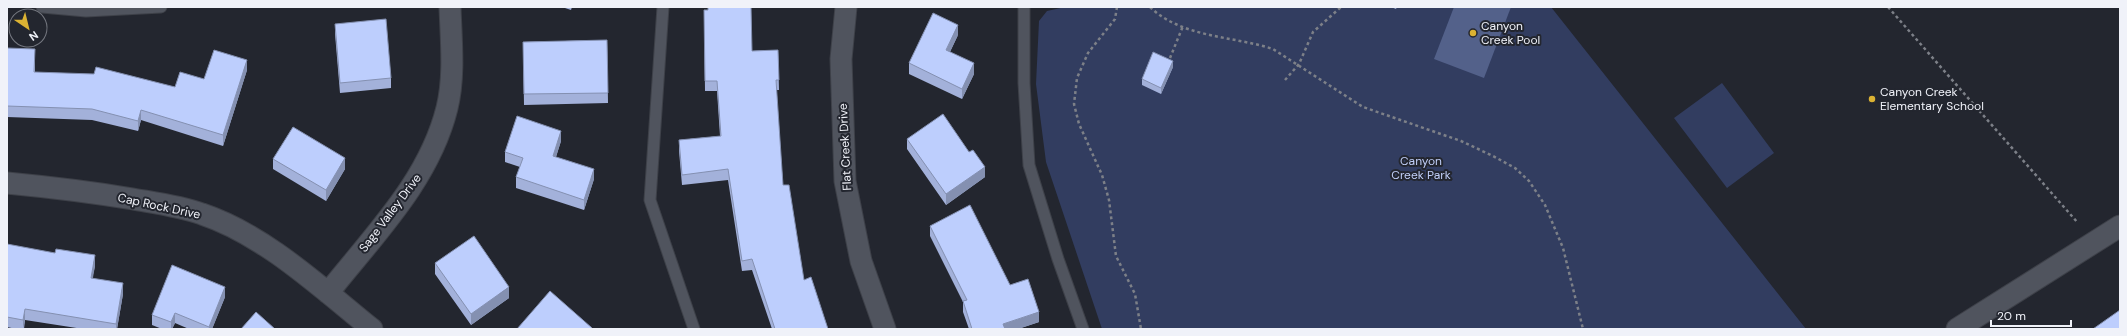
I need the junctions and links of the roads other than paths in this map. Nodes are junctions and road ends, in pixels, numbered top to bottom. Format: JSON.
{"nodes":[{"id":1,"x":42,"y":7,"type":"edge"},
{"id":2,"x":161,"y":7,"type":"edge"},
{"id":3,"x":450,"y":7,"type":"edge"},
{"id":4,"x":663,"y":7,"type":"edge"},
{"id":5,"x":846,"y":7,"type":"edge"},
{"id":6,"x":1024,"y":7,"type":"edge"},
{"id":7,"x":7,"y":183,"type":"edge"},
{"id":8,"x":2120,"y":226,"type":"edge"},
{"id":9,"x":328,"y":293,"type":"junction"},
{"id":10,"x":372,"y":329,"type":"edge"},
{"id":11,"x":694,"y":329,"type":"edge"},
{"id":12,"x":885,"y":329,"type":"edge"},
{"id":13,"x":1083,"y":329,"type":"edge"},
{"id":14,"x":1957,"y":329,"type":"edge"}],
"edges":[{"from":1,"to":2,"type":"lane"},
{"from":3,"to":9,"type":"street","name":"Sage Valley Drive"},
{"from":4,"to":11,"type":"lane"},
{"from":5,"to":12,"type":"street","name":"Flat Creek Drive"},
{"from":6,"to":13,"type":"lane"},
{"from":7,"to":9,"type":"street","name":"Cap Rock Drive"},
{"from":8,"to":14,"type":"street"},
{"from":9,"to":10,"type":"street","name":"Cap Rock Drive"}]}
